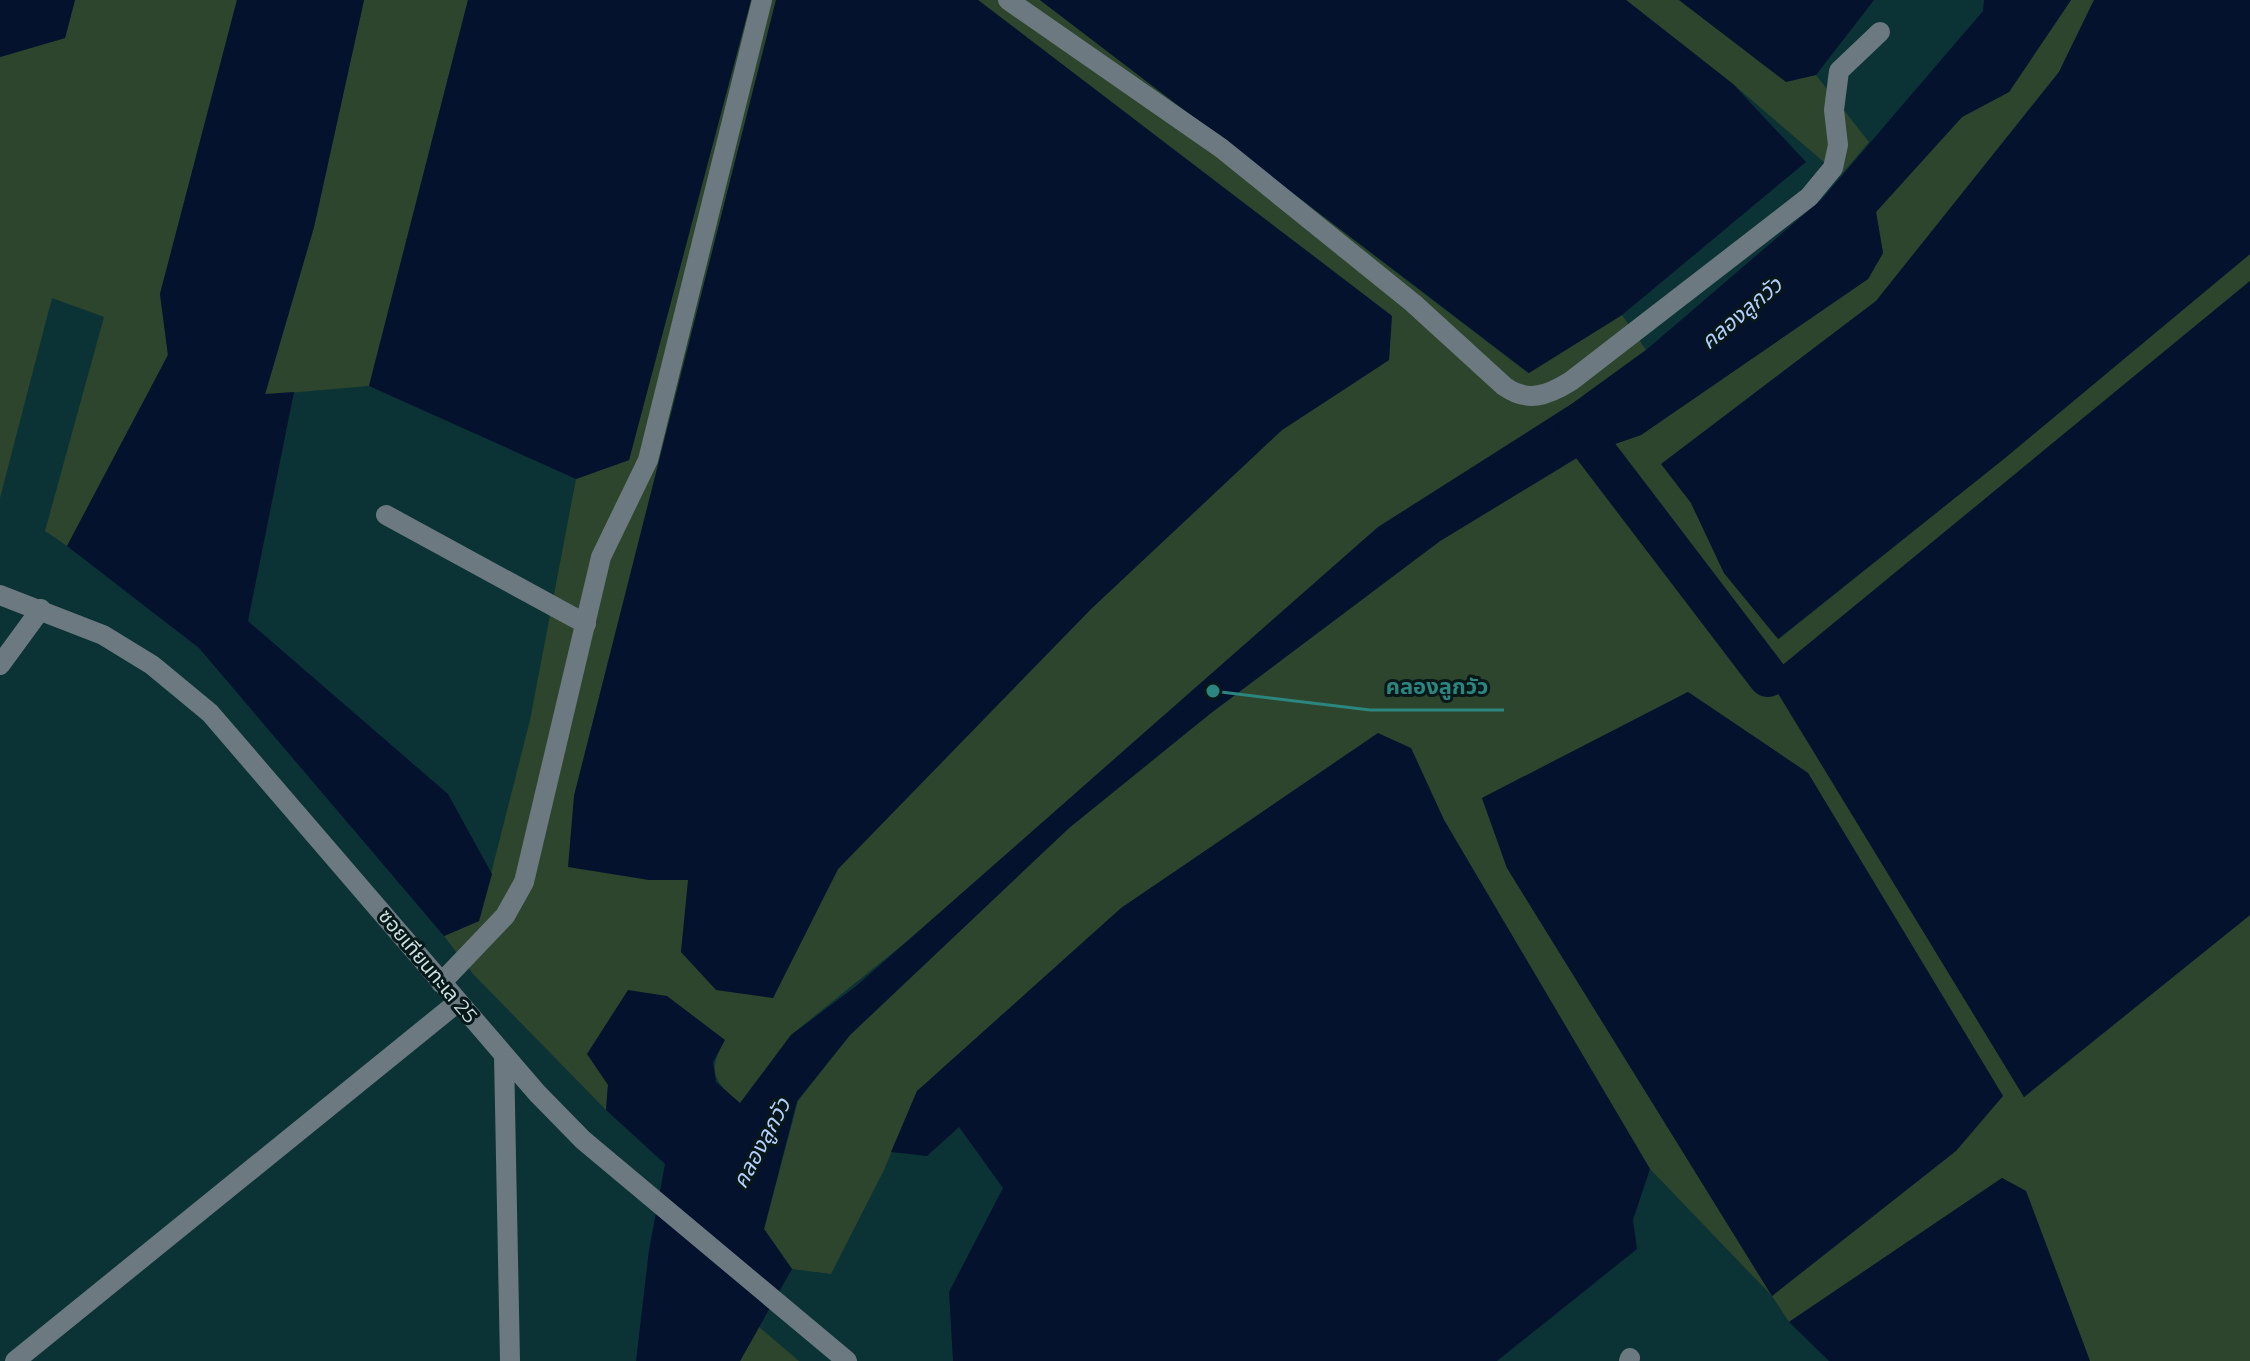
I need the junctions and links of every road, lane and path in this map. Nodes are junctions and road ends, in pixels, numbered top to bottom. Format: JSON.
{"nodes":[{"id":1,"x":762,"y":0,"type":"edge"},
{"id":2,"x":1008,"y":0,"type":"edge"},
{"id":3,"x":1880,"y":32,"type":"dead end"},
{"id":4,"x":386,"y":515,"type":"dead end"},
{"id":5,"x":0,"y":595,"type":"edge"},
{"id":6,"x":41,"y":609,"type":"junction"},
{"id":7,"x":586,"y":624,"type":"junction"},
{"id":8,"x":0,"y":665,"type":"edge"},
{"id":9,"x":441,"y":983,"type":"junction"},
{"id":10,"x":458,"y":1002,"type":"junction"},
{"id":11,"x":504,"y":1055,"type":"junction"},
{"id":12,"x":15,"y":1361,"type":"edge"},
{"id":13,"x":510,"y":1361,"type":"edge"},
{"id":14,"x":847,"y":1361,"type":"edge"}],
"edges":[{"from":1,"to":7,"type":"street"},
{"from":2,"to":3,"type":"street"},
{"from":4,"to":7,"type":"street"},
{"from":5,"to":6,"type":"street","name":"ซอยเทียนทะเล 25"},
{"from":6,"to":8,"type":"street"},
{"from":6,"to":9,"type":"street","name":"ซอยเทียนทะเล 25"},
{"from":7,"to":9,"type":"street"},
{"from":9,"to":10,"type":"street","name":"ซอยเทียนทะเล 25"},
{"from":10,"to":11,"type":"street","name":"ซอยเทียนทะเล 25"},
{"from":10,"to":12,"type":"street"},
{"from":11,"to":13,"type":"street"},
{"from":11,"to":14,"type":"street","name":"ซอยเทียนทะเล 25"}]}
